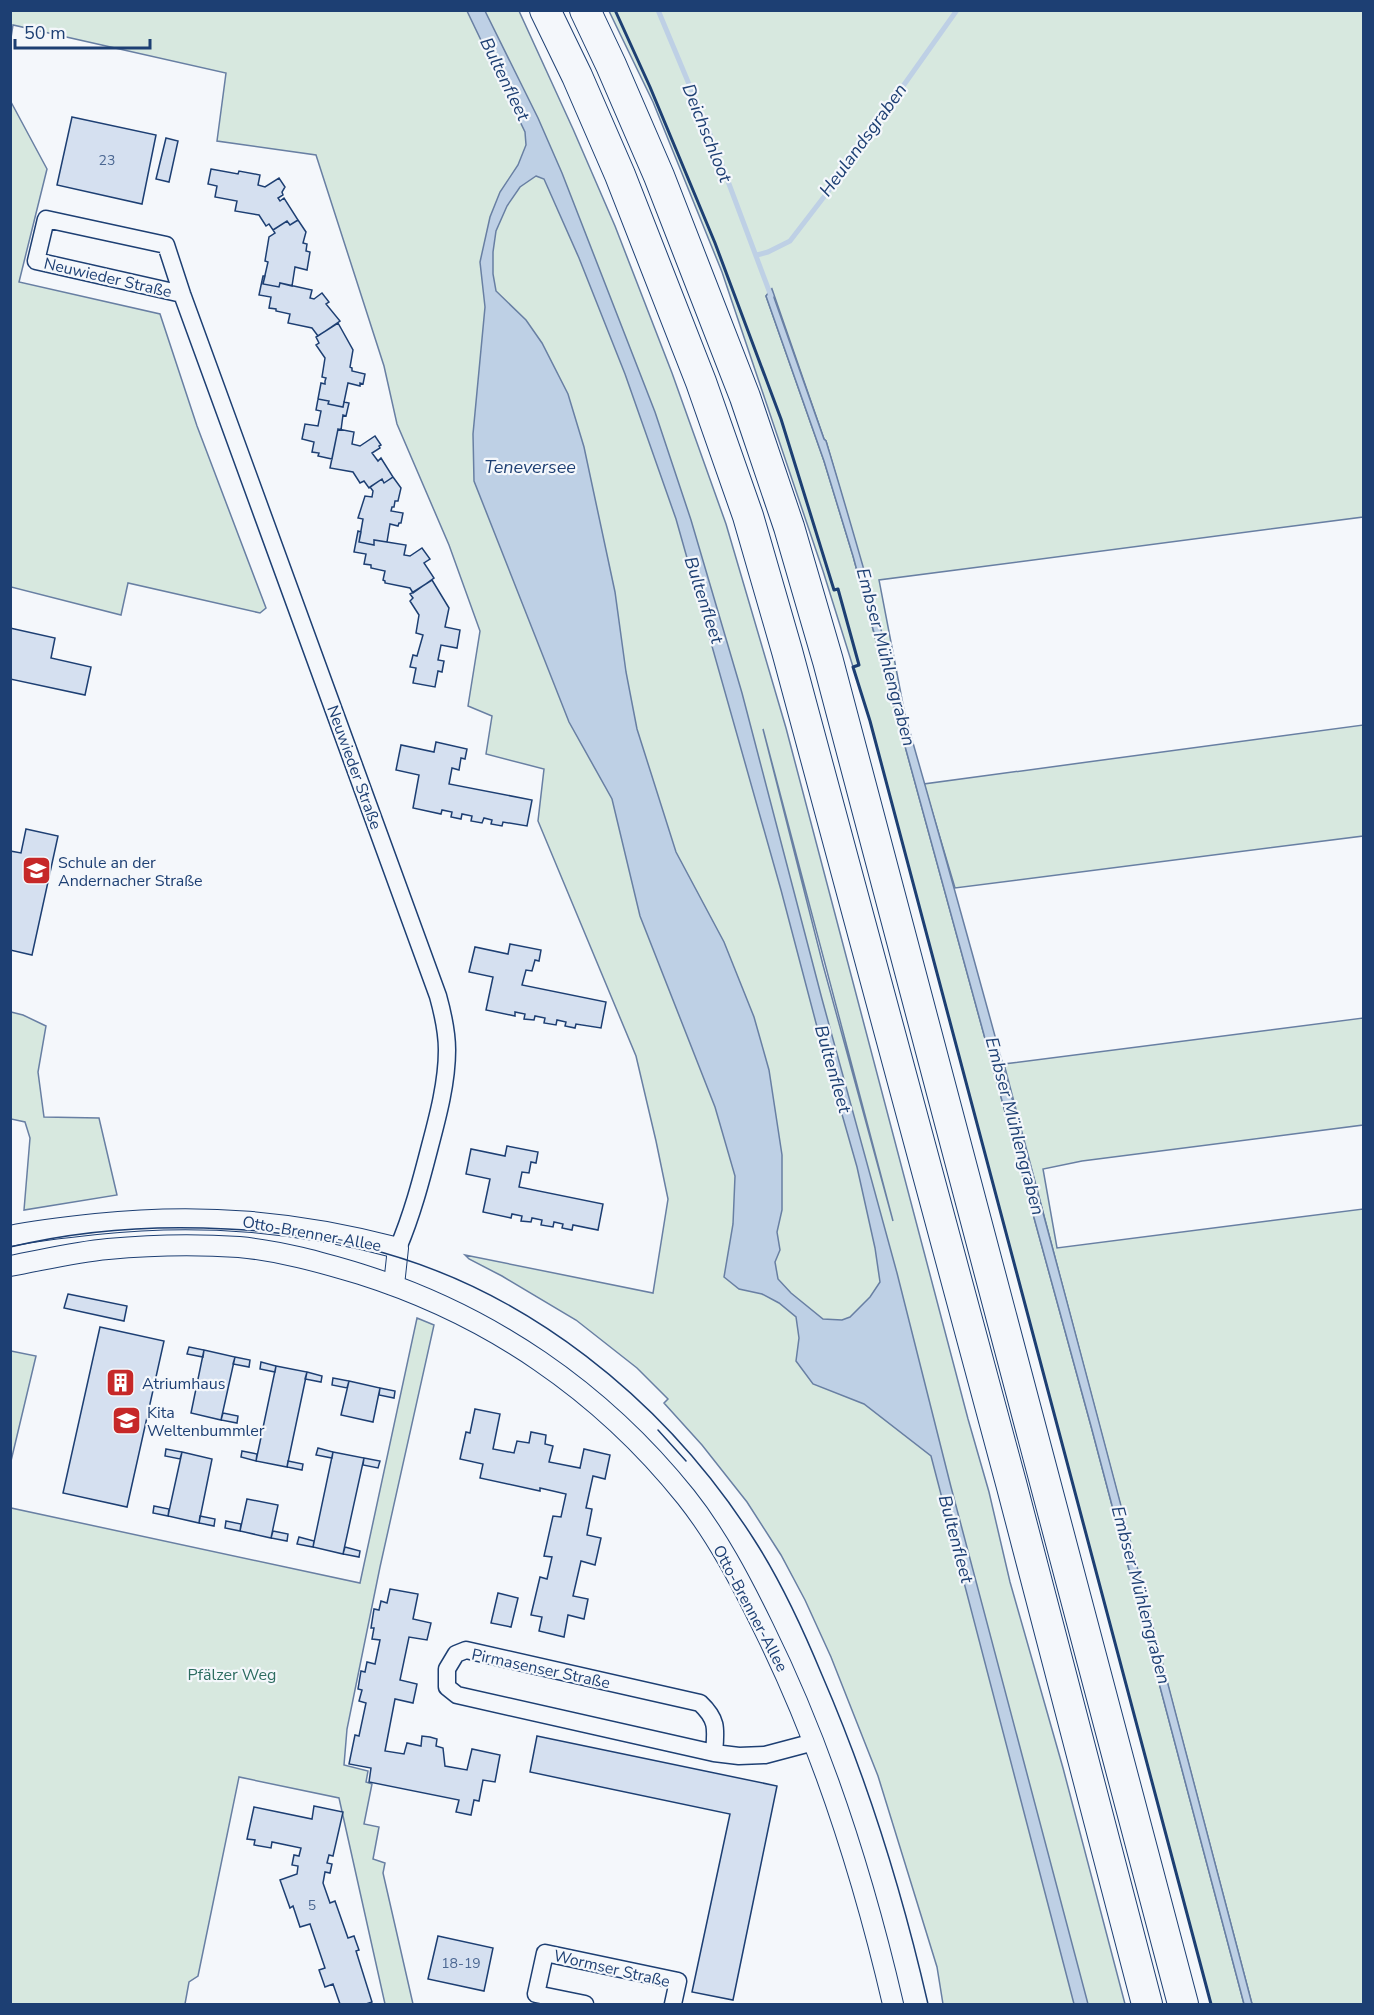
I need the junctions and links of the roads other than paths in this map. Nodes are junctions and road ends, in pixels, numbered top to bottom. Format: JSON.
{"nodes":[{"id":1,"x":545,"y":10,"type":"edge"},
{"id":2,"x":585,"y":10,"type":"edge"},
{"id":3,"x":182,"y":294,"type":"junction"},
{"id":4,"x":10,"y":1236,"type":"edge"},
{"id":5,"x":398,"y":1248,"type":"junction"},
{"id":6,"x":10,"y":1266,"type":"edge"},
{"id":7,"x":394,"y":1285,"type":"junction"},
{"id":8,"x":814,"y":1742,"type":"junction"},
{"id":9,"x":714,"y":1753,"type":"junction"},
{"id":10,"x":585,"y":2004,"type":"edge"},
{"id":11,"x":673,"y":2004,"type":"edge"},
{"id":12,"x":893,"y":2004,"type":"edge"},
{"id":13,"x":1147,"y":2004,"type":"edge"},
{"id":14,"x":1183,"y":2004,"type":"edge"}],
"edges":[{"from":1,"to":13,"type":"highway"},
{"from":2,"to":14,"type":"highway"},
{"from":3,"to":3,"type":"street","name":"Neuwieder Straße"},
{"from":3,"to":5,"type":"street","name":"Neuwieder Straße"},
{"from":4,"to":5,"type":"street","name":"Otto-Brenner-Allee"},
{"from":5,"to":7,"type":"street","name":"Otto-Brenner-Allee"},
{"from":6,"to":7,"type":"street","name":"Otto-Brenner-Allee"},
{"from":7,"to":8,"type":"street","name":"Otto-Brenner-Allee"},
{"from":8,"to":9,"type":"street","name":"Pirmasenser Straße"},
{"from":8,"to":12,"type":"street","name":"Otto-Brenner-Allee"},
{"from":9,"to":9,"type":"street","name":"Pirmasenser Straße"},
{"from":10,"to":11,"type":"street","name":"Wormser Straße"}]}
